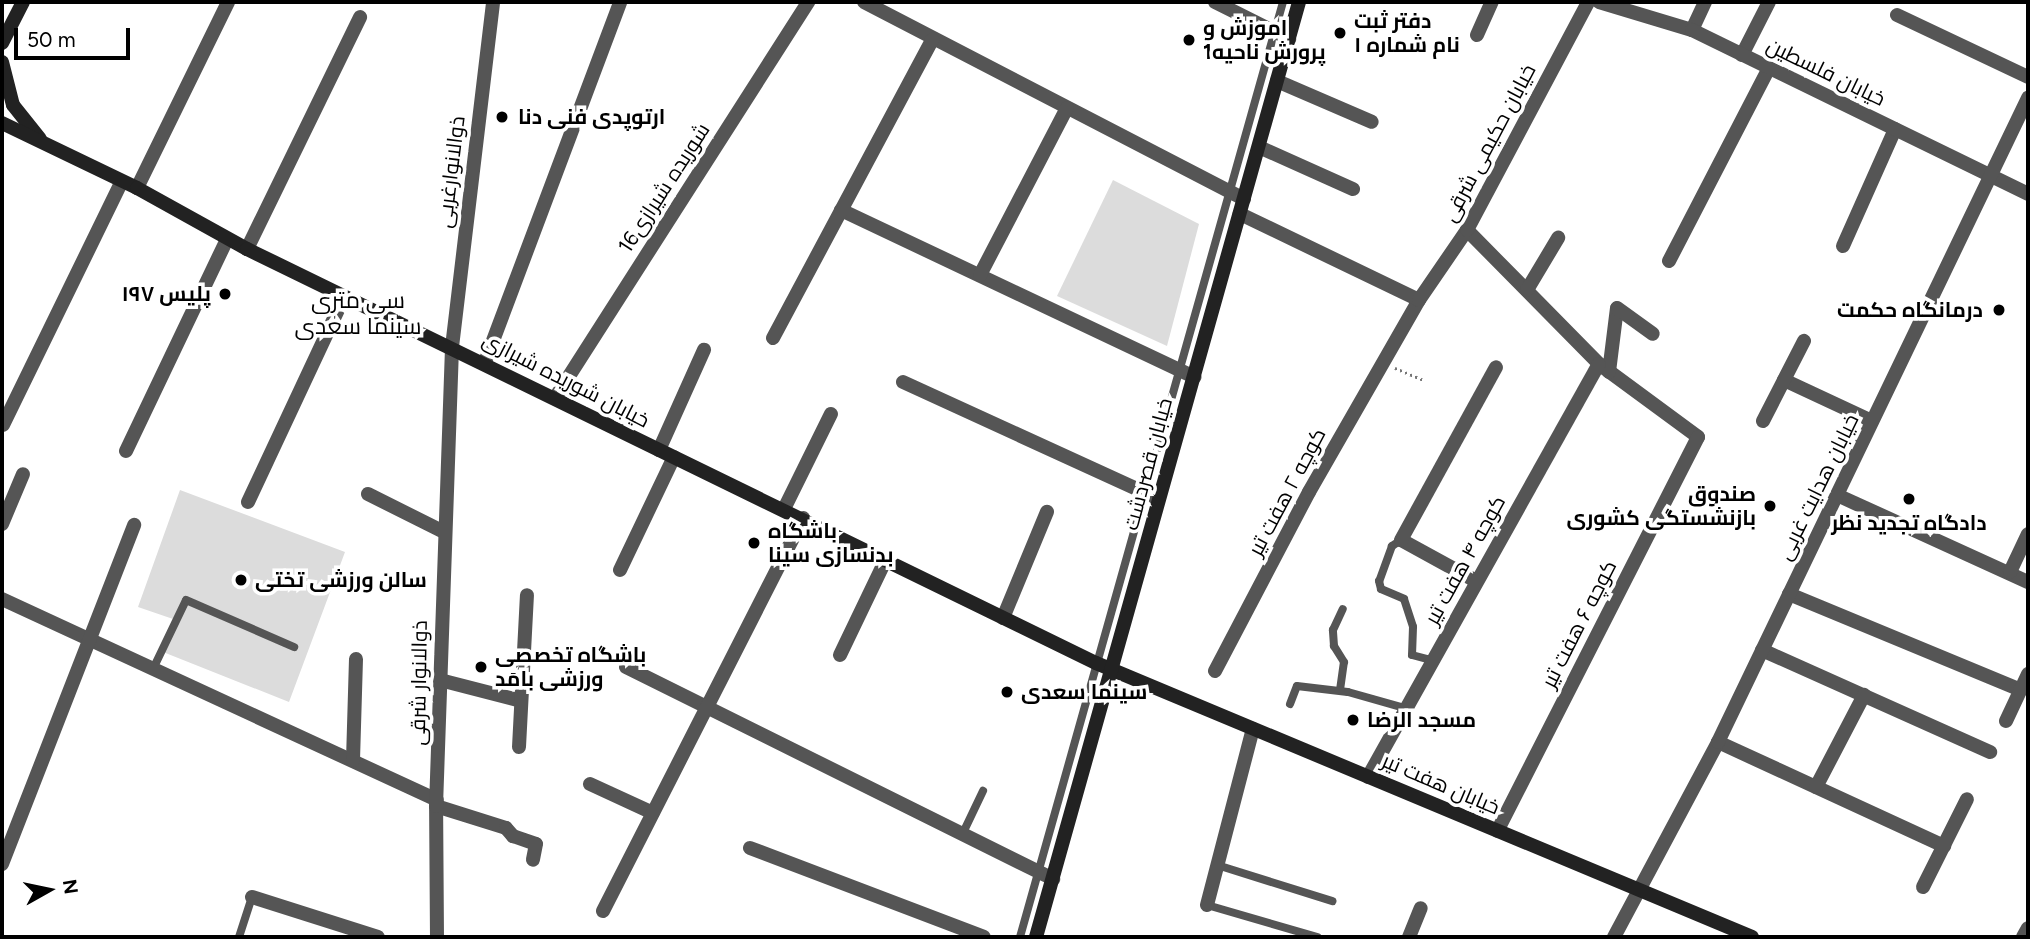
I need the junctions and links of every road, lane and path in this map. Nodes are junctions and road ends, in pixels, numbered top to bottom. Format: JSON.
{"nodes":[{"id":1,"x":23,"y":2,"type":"edge"},
{"id":2,"x":228,"y":2,"type":"edge"},
{"id":3,"x":493,"y":2,"type":"edge"},
{"id":4,"x":620,"y":2,"type":"edge"},
{"id":5,"x":808,"y":2,"type":"edge"},
{"id":6,"x":864,"y":2,"type":"edge"},
{"id":7,"x":1215,"y":2,"type":"edge"},
{"id":8,"x":1283,"y":2,"type":"edge"},
{"id":9,"x":1298,"y":2,"type":"edge"},
{"id":10,"x":1492,"y":2,"type":"edge"},
{"id":11,"x":1588,"y":2,"type":"edge"},
{"id":12,"x":1599,"y":2,"type":"edge"},
{"id":13,"x":1705,"y":2,"type":"edge"},
{"id":14,"x":1769,"y":2,"type":"edge"},
{"id":15,"x":1897,"y":15,"type":"dead end"},
{"id":16,"x":360,"y":17,"type":"dead end"},
{"id":17,"x":1692,"y":30,"type":"junction"},
{"id":18,"x":1274,"y":33,"type":"junction"},
{"id":19,"x":1477,"y":35,"type":"dead end"},
{"id":20,"x":1289,"y":39,"type":"junction"},
{"id":21,"x":932,"y":40,"type":"junction"},
{"id":22,"x":2,"y":43,"type":"edge"},
{"id":23,"x":1742,"y":55,"type":"junction"},
{"id":24,"x":2,"y":62,"type":"edge"},
{"id":25,"x":1769,"y":68,"type":"junction"},
{"id":26,"x":2028,"y":77,"type":"edge"},
{"id":27,"x":1277,"y":81,"type":"junction"},
{"id":28,"x":2028,"y":98,"type":"edge"},
{"id":29,"x":1067,"y":108,"type":"junction"},
{"id":30,"x":1372,"y":122,"type":"dead end"},
{"id":31,"x":2,"y":123,"type":"edge"},
{"id":32,"x":1895,"y":129,"type":"junction"},
{"id":33,"x":43,"y":143,"type":"junction"},
{"id":34,"x":1259,"y":147,"type":"junction"},
{"id":35,"x":1991,"y":176,"type":"junction"},
{"id":36,"x":122,"y":181,"type":"junction"},
{"id":37,"x":137,"y":188,"type":"junction"},
{"id":38,"x":1353,"y":189,"type":"dead end"},
{"id":39,"x":1229,"y":191,"type":"junction"},
{"id":40,"x":2028,"y":194,"type":"edge"},
{"id":41,"x":1244,"y":199,"type":"junction"},
{"id":42,"x":841,"y":210,"type":"junction"},
{"id":43,"x":1240,"y":214,"type":"junction"},
{"id":44,"x":1468,"y":230,"type":"junction"},
{"id":45,"x":227,"y":239,"type":"junction"},
{"id":46,"x":1558,"y":239,"type":"dead end"},
{"id":47,"x":1843,"y":246,"type":"dead end"},
{"id":48,"x":247,"y":249,"type":"junction"},
{"id":49,"x":1670,"y":261,"type":"dead end"},
{"id":50,"x":980,"y":275,"type":"junction"},
{"id":51,"x":1527,"y":290,"type":"junction"},
{"id":52,"x":344,"y":297,"type":"junction"},
{"id":53,"x":1419,"y":300,"type":"junction"},
{"id":54,"x":1653,"y":334,"type":"dead end"},
{"id":55,"x":773,"y":338,"type":"dead end"},
{"id":56,"x":1804,"y":341,"type":"dead end"},
{"id":57,"x":452,"y":347,"type":"junction"},
{"id":58,"x":704,"y":350,"type":"dead end"},
{"id":59,"x":485,"y":362,"type":"junction"},
{"id":60,"x":1382,"y":363,"type":"junction"},
{"id":61,"x":1496,"y":367,"type":"dead end"},
{"id":62,"x":1604,"y":368,"type":"junction"},
{"id":63,"x":1178,"y":372,"type":"junction"},
{"id":64,"x":1194,"y":377,"type":"junction"},
{"id":65,"x":1423,"y":380,"type":"dead end"},
{"id":66,"x":1784,"y":380,"type":"junction"},
{"id":67,"x":903,"y":382,"type":"dead end"},
{"id":68,"x":555,"y":397,"type":"junction"},
{"id":69,"x":831,"y":414,"type":"dead end"},
{"id":70,"x":1763,"y":421,"type":"dead end"},
{"id":71,"x":1872,"y":421,"type":"junction"},
{"id":72,"x":3,"y":425,"type":"edge"},
{"id":73,"x":659,"y":450,"type":"junction"},
{"id":74,"x":126,"y":452,"type":"dead end"},
{"id":75,"x":674,"y":457,"type":"junction"},
{"id":76,"x":23,"y":474,"type":"dead end"},
{"id":77,"x":368,"y":494,"type":"dead end"},
{"id":78,"x":1837,"y":495,"type":"junction"},
{"id":79,"x":1152,"y":496,"type":"junction"},
{"id":80,"x":248,"y":502,"type":"dead end"},
{"id":81,"x":784,"y":509,"type":"junction"},
{"id":82,"x":1047,"y":512,"type":"dead end"},
{"id":83,"x":803,"y":518,"type":"junction"},
{"id":84,"x":2,"y":524,"type":"edge"},
{"id":85,"x":134,"y":525,"type":"dead end"},
{"id":86,"x":443,"y":532,"type":"junction"},
{"id":87,"x":2028,"y":534,"type":"edge"},
{"id":88,"x":1401,"y":540,"type":"junction"},
{"id":89,"x":886,"y":559,"type":"junction"},
{"id":90,"x":620,"y":570,"type":"dead end"},
{"id":91,"x":2010,"y":572,"type":"junction"},
{"id":92,"x":1476,"y":582,"type":"junction"},
{"id":93,"x":2028,"y":582,"type":"edge"},
{"id":94,"x":1789,"y":594,"type":"junction"},
{"id":95,"x":527,"y":595,"type":"dead end"},
{"id":96,"x":2,"y":599,"type":"edge"},
{"id":97,"x":1343,"y":609,"type":"dead end"},
{"id":98,"x":1003,"y":618,"type":"junction"},
{"id":99,"x":93,"y":640,"type":"junction"},
{"id":100,"x":295,"y":647,"type":"dead end"},
{"id":101,"x":1762,"y":650,"type":"junction"},
{"id":102,"x":840,"y":656,"type":"dead end"},
{"id":103,"x":356,"y":659,"type":"dead end"},
{"id":104,"x":1434,"y":661,"type":"junction"},
{"id":105,"x":1096,"y":663,"type":"junction"},
{"id":106,"x":626,"y":667,"type":"dead end"},
{"id":107,"x":153,"y":669,"type":"junction"},
{"id":108,"x":1113,"y":671,"type":"junction"},
{"id":109,"x":1215,"y":671,"type":"dead end"},
{"id":110,"x":2028,"y":674,"type":"edge"},
{"id":111,"x":440,"y":680,"type":"junction"},
{"id":112,"x":1340,"y":690,"type":"junction"},
{"id":113,"x":2021,"y":690,"type":"junction"},
{"id":114,"x":1864,"y":695,"type":"junction"},
{"id":115,"x":518,"y":700,"type":"junction"},
{"id":116,"x":1290,"y":704,"type":"dead end"},
{"id":117,"x":706,"y":707,"type":"junction"},
{"id":118,"x":1409,"y":709,"type":"junction"},
{"id":119,"x":2006,"y":721,"type":"dead end"},
{"id":120,"x":1253,"y":729,"type":"junction"},
{"id":121,"x":1718,"y":742,"type":"junction"},
{"id":122,"x":519,"y":747,"type":"dead end"},
{"id":123,"x":1990,"y":752,"type":"dead end"},
{"id":124,"x":353,"y":760,"type":"junction"},
{"id":125,"x":1368,"y":777,"type":"junction"},
{"id":126,"x":590,"y":784,"type":"dead end"},
{"id":127,"x":1816,"y":787,"type":"junction"},
{"id":128,"x":983,"y":791,"type":"dead end"},
{"id":129,"x":1967,"y":799,"type":"dead end"},
{"id":130,"x":436,"y":803,"type":"junction"},
{"id":131,"x":653,"y":813,"type":"junction"},
{"id":132,"x":1497,"y":831,"type":"junction"},
{"id":133,"x":962,"y":835,"type":"junction"},
{"id":134,"x":1944,"y":846,"type":"junction"},
{"id":135,"x":750,"y":848,"type":"dead end"},
{"id":136,"x":533,"y":860,"type":"dead end"},
{"id":137,"x":2,"y":864,"type":"edge"},
{"id":138,"x":1217,"y":865,"type":"junction"},
{"id":139,"x":1038,"y":872,"type":"junction"},
{"id":140,"x":1054,"y":879,"type":"junction"},
{"id":141,"x":1923,"y":887,"type":"dead end"},
{"id":142,"x":1638,"y":890,"type":"junction"},
{"id":143,"x":253,"y":897,"type":"joint"},
{"id":144,"x":1332,"y":901,"type":"dead end"},
{"id":145,"x":1207,"y":905,"type":"joint"},
{"id":146,"x":1421,"y":908,"type":"dead end"},
{"id":147,"x":603,"y":911,"type":"dead end"},
{"id":148,"x":2028,"y":928,"type":"edge"},
{"id":149,"x":239,"y":937,"type":"edge"},
{"id":150,"x":378,"y":937,"type":"edge"},
{"id":151,"x":437,"y":937,"type":"edge"},
{"id":152,"x":984,"y":937,"type":"edge"},
{"id":153,"x":1020,"y":937,"type":"edge"},
{"id":154,"x":1036,"y":937,"type":"edge"},
{"id":155,"x":1317,"y":937,"type":"edge"},
{"id":156,"x":1409,"y":937,"type":"edge"},
{"id":157,"x":1614,"y":937,"type":"edge"},
{"id":158,"x":1752,"y":937,"type":"edge"},
{"id":159,"x":2024,"y":937,"type":"edge"}],
"edges":[{"from":1,"to":22,"type":"main road"},
{"from":2,"to":37,"type":"street"},
{"from":3,"to":57,"type":"street","name":"ذوالانوارغربی"},
{"from":4,"to":59,"type":"street"},
{"from":5,"to":68,"type":"street","name":"شوریده شیرازی16"},
{"from":6,"to":21,"type":"street"},
{"from":7,"to":18,"type":"street"},
{"from":8,"to":18,"type":"lane"},
{"from":9,"to":20,"type":"main road","name":"خیابان قصردشت"},
{"from":10,"to":19,"type":"street"},
{"from":11,"to":44,"type":"street","name":"خیابان حکیمی شرقی"},
{"from":12,"to":17,"type":"street","name":"خیابان فلسطین"},
{"from":13,"to":17,"type":"street"},
{"from":14,"to":23,"type":"street"},
{"from":15,"to":26,"type":"street"},
{"from":16,"to":48,"type":"street"},
{"from":17,"to":23,"type":"street","name":"خیابان فلسطین"},
{"from":18,"to":20,"type":"street"},
{"from":18,"to":39,"type":"lane"},
{"from":20,"to":27,"type":"main road","name":"خیابان قصردشت"},
{"from":21,"to":29,"type":"street"},
{"from":21,"to":42,"type":"street"},
{"from":23,"to":25,"type":"street","name":"خیابان فلسطین"},
{"from":24,"to":33,"type":"main road"},
{"from":25,"to":32,"type":"street","name":"خیابان فلسطین"},
{"from":25,"to":49,"type":"street"},
{"from":27,"to":30,"type":"street"},
{"from":27,"to":34,"type":"main road","name":"خیابان قصردشت"},
{"from":28,"to":35,"type":"street","name":"خیابان هدایت غربی"},
{"from":29,"to":39,"type":"street"},
{"from":29,"to":50,"type":"street"},
{"from":31,"to":33,"type":"main road","name":"خیابان شوریده شیرازی"},
{"from":32,"to":35,"type":"street","name":"خیابان فلسطین"},
{"from":32,"to":47,"type":"street"},
{"from":33,"to":36,"type":"main road","name":"خیابان شوریده شیرازی"},
{"from":34,"to":38,"type":"street"},
{"from":34,"to":41,"type":"main road","name":"خیابان قصردشت"},
{"from":35,"to":40,"type":"street","name":"خیابان فلسطین"},
{"from":35,"to":71,"type":"street","name":"خیابان هدایت غربی"},
{"from":36,"to":37,"type":"main road","name":"خیابان شوریده شیرازی"},
{"from":36,"to":72,"type":"street"},
{"from":37,"to":45,"type":"main road","name":"خیابان شوریده شیرازی"},
{"from":39,"to":41,"type":"street"},
{"from":39,"to":63,"type":"lane"},
{"from":41,"to":43,"type":"main road","name":"خیابان قصردشت"},
{"from":42,"to":50,"type":"street"},
{"from":42,"to":55,"type":"street"},
{"from":43,"to":53,"type":"street"},
{"from":43,"to":64,"type":"main road","name":"خیابان قصردشت"},
{"from":44,"to":51,"type":"street"},
{"from":44,"to":53,"type":"street","name":"خیابان حکیمی شرقی"},
{"from":45,"to":48,"type":"main road","name":"خیابان شوریده شیرازی"},
{"from":45,"to":74,"type":"street"},
{"from":46,"to":51,"type":"street"},
{"from":48,"to":52,"type":"main road","name":"خیابان شوریده شیرازی"},
{"from":50,"to":63,"type":"street"},
{"from":51,"to":62,"type":"street"},
{"from":52,"to":57,"type":"main road","name":"خیابان شوریده شیرازی"},
{"from":52,"to":80,"type":"street"},
{"from":53,"to":60,"type":"street","name":"کوچه ۲ هفت تیر"},
{"from":54,"to":62,"type":"street"},
{"from":56,"to":66,"type":"street"},
{"from":57,"to":59,"type":"main road","name":"خیابان شوریده شیرازی"},
{"from":57,"to":86,"type":"street","name":"ذوالانوار شرقی"},
{"from":58,"to":73,"type":"street"},
{"from":59,"to":68,"type":"main road","name":"خیابان شوریده شیرازی"},
{"from":60,"to":65,"type":"path"},
{"from":60,"to":109,"type":"street","name":"کوچه ۲ هفت تیر"},
{"from":61,"to":88,"type":"street"},
{"from":62,"to":92,"type":"street","name":"کوچه ۴ هفت تیر"},
{"from":62,"to":132,"type":"street","name":"کوچه ۶ هفت تیر"},
{"from":63,"to":64,"type":"street"},
{"from":63,"to":79,"type":"lane"},
{"from":64,"to":79,"type":"main road","name":"خیابان قصردشت"},
{"from":66,"to":70,"type":"street"},
{"from":66,"to":71,"type":"street"},
{"from":67,"to":79,"type":"street"},
{"from":68,"to":73,"type":"main road","name":"خیابان شوریده شیرازی"},
{"from":69,"to":81,"type":"street"},
{"from":71,"to":78,"type":"street","name":"خیابان هدایت غربی"},
{"from":73,"to":75,"type":"main road","name":"خیابان شوریده شیرازی"},
{"from":75,"to":81,"type":"main road","name":"خیابان شوریده شیرازی"},
{"from":75,"to":90,"type":"street"},
{"from":76,"to":84,"type":"street"},
{"from":77,"to":86,"type":"street"},
{"from":78,"to":91,"type":"street"},
{"from":78,"to":94,"type":"street","name":"خیابان هدایت غربی"},
{"from":79,"to":105,"type":"lane"},
{"from":79,"to":108,"type":"main road","name":"خیابان قصردشت"},
{"from":81,"to":83,"type":"main road","name":"خیابان شوریده شیرازی"},
{"from":82,"to":98,"type":"street"},
{"from":83,"to":89,"type":"main road","name":"خیابان شوریده شیرازی"},
{"from":83,"to":117,"type":"street"},
{"from":85,"to":99,"type":"street"},
{"from":86,"to":111,"type":"street","name":"ذوالانوار شرقی"},
{"from":87,"to":91,"type":"street"},
{"from":88,"to":92,"type":"street"},
{"from":88,"to":104,"type":"lane"},
{"from":89,"to":98,"type":"main road","name":"خیابان شوریده شیرازی"},
{"from":89,"to":102,"type":"street"},
{"from":91,"to":93,"type":"street"},
{"from":92,"to":104,"type":"street","name":"کوچه ۴ هفت تیر"},
{"from":94,"to":101,"type":"street","name":"خیابان هدایت غربی"},
{"from":94,"to":113,"type":"street"},
{"from":95,"to":115,"type":"street"},
{"from":96,"to":99,"type":"street"},
{"from":97,"to":112,"type":"lane"},
{"from":98,"to":105,"type":"main road","name":"خیابان شوریده شیرازی"},
{"from":99,"to":107,"type":"street"},
{"from":99,"to":137,"type":"street"},
{"from":100,"to":107,"type":"lane"},
{"from":101,"to":114,"type":"street"},
{"from":101,"to":121,"type":"street","name":"خیابان هدایت غربی"},
{"from":103,"to":124,"type":"street"},
{"from":104,"to":118,"type":"street","name":"کوچه ۴ هفت تیر"},
{"from":105,"to":108,"type":"main road","name":"خیابان شوریده شیرازی"},
{"from":105,"to":139,"type":"lane"},
{"from":106,"to":117,"type":"street"},
{"from":107,"to":124,"type":"street"},
{"from":108,"to":120,"type":"main road","name":"خیابان هفت تیر"},
{"from":108,"to":140,"type":"main road","name":"خیابان قصردشت"},
{"from":110,"to":113,"type":"street"},
{"from":111,"to":115,"type":"street"},
{"from":111,"to":130,"type":"street","name":"ذوالانوار شرقی"},
{"from":112,"to":116,"type":"lane"},
{"from":112,"to":118,"type":"lane"},
{"from":113,"to":119,"type":"street"},
{"from":114,"to":123,"type":"street"},
{"from":114,"to":127,"type":"street"},
{"from":115,"to":122,"type":"street"},
{"from":117,"to":131,"type":"street"},
{"from":117,"to":133,"type":"street"},
{"from":118,"to":125,"type":"street","name":"کوچه ۴ هفت تیر"},
{"from":120,"to":125,"type":"main road","name":"خیابان هفت تیر"},
{"from":120,"to":138,"type":"street"},
{"from":121,"to":127,"type":"street"},
{"from":121,"to":142,"type":"street","name":"خیابان هدایت غربی"},
{"from":124,"to":130,"type":"street"},
{"from":125,"to":132,"type":"main road","name":"خیابان هفت تیر"},
{"from":126,"to":131,"type":"street"},
{"from":127,"to":134,"type":"street"},
{"from":128,"to":133,"type":"lane"},
{"from":129,"to":134,"type":"street"},
{"from":130,"to":136,"type":"street"},
{"from":130,"to":151,"type":"street","name":"ذوالانوار شرقی"},
{"from":131,"to":147,"type":"street"},
{"from":132,"to":142,"type":"main road","name":"خیابان هفت تیر"},
{"from":133,"to":139,"type":"street"},
{"from":134,"to":141,"type":"street"},
{"from":135,"to":152,"type":"street"},
{"from":138,"to":144,"type":"lane"},
{"from":138,"to":145,"type":"street"},
{"from":139,"to":140,"type":"street"},
{"from":139,"to":153,"type":"lane"},
{"from":140,"to":154,"type":"main road","name":"خیابان قصردشت"},
{"from":142,"to":157,"type":"street","name":"خیابان هدایت غربی"},
{"from":142,"to":158,"type":"main road","name":"خیابان هفت تیر"},
{"from":143,"to":149,"type":"lane"},
{"from":143,"to":150,"type":"street"},
{"from":145,"to":155,"type":"lane"},
{"from":146,"to":156,"type":"street"},
{"from":148,"to":159,"type":"street"}]}
